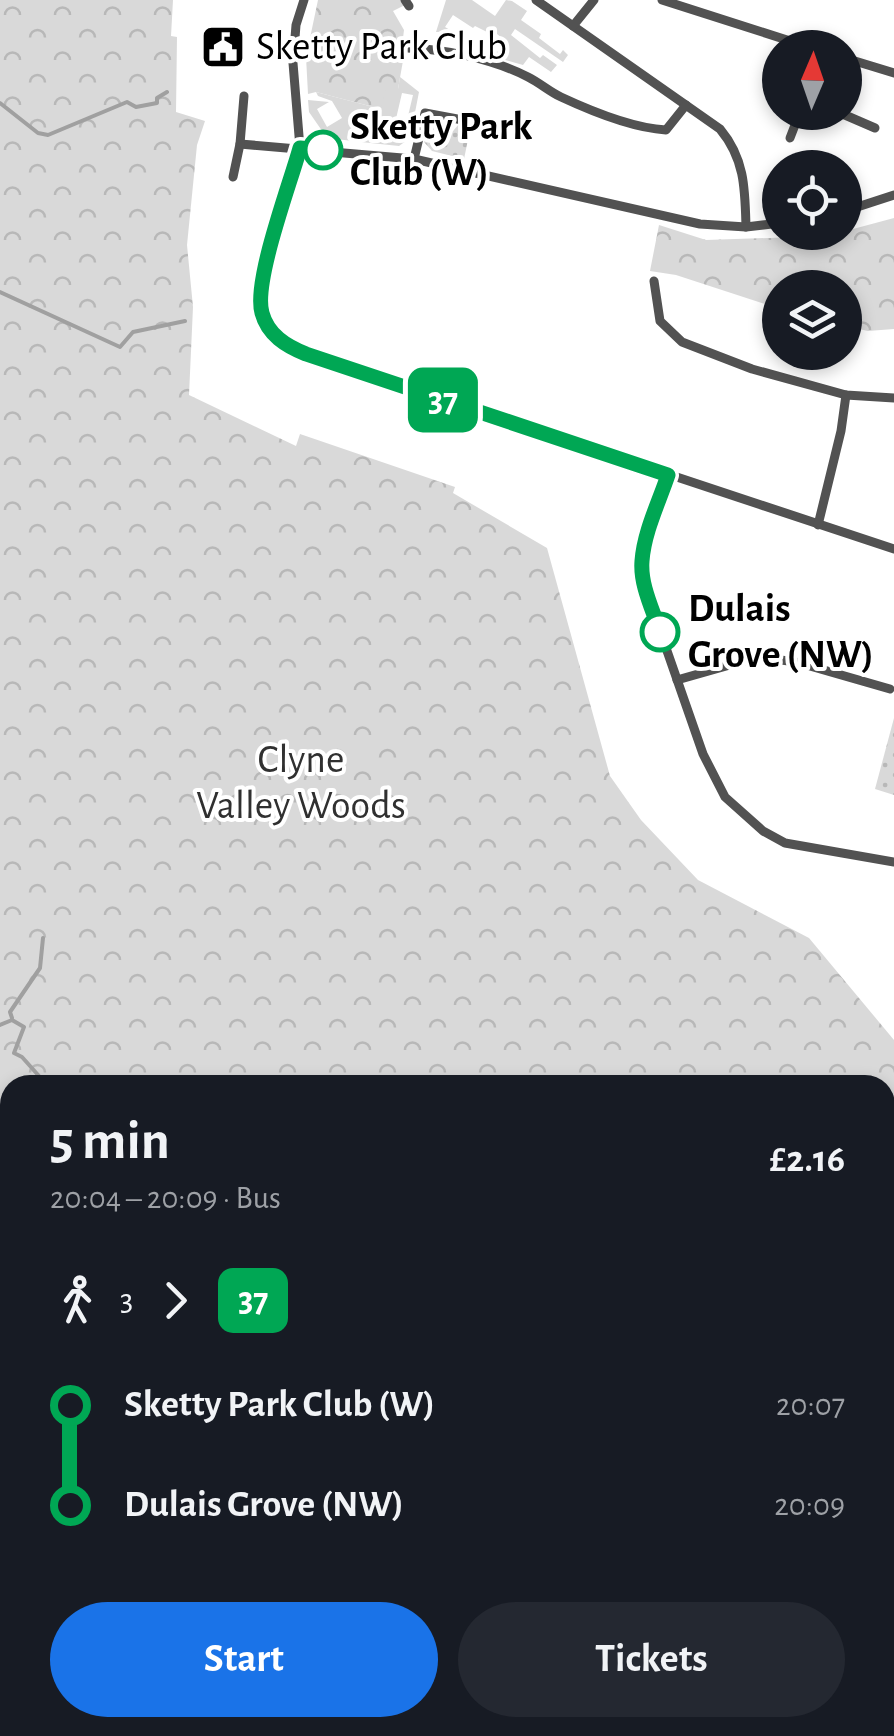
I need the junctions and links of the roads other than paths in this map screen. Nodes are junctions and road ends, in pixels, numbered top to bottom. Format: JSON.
{"nodes":[{"id":1,"x":304,"y":0,"type":"edge"},
{"id":2,"x":536,"y":0,"type":"edge"},
{"id":3,"x":594,"y":0,"type":"edge"},
{"id":4,"x":662,"y":0,"type":"edge"},
{"id":5,"x":573,"y":26,"type":"junction"},
{"id":6,"x":762,"y":32,"type":"edge"},
{"id":7,"x":407,"y":48,"type":"dead end"},
{"id":8,"x":862,"y":65,"type":"edge"},
{"id":9,"x":894,"y":73,"type":"edge"},
{"id":10,"x":244,"y":96,"type":"dead end"},
{"id":11,"x":686,"y":106,"type":"junction"},
{"id":12,"x":468,"y":120,"type":"dead end"},
{"id":13,"x":862,"y":122,"type":"edge"},
{"id":14,"x":875,"y":128,"type":"dead end"},
{"id":15,"x":793,"y":130,"type":"edge"},
{"id":16,"x":790,"y":138,"type":"dead end"},
{"id":17,"x":240,"y":144,"type":"junction"},
{"id":18,"x":300,"y":148,"type":"junction"},
{"id":19,"x":414,"y":159,"type":"junction"},
{"id":20,"x":233,"y":177,"type":"dead end"},
{"id":21,"x":894,"y":195,"type":"edge"},
{"id":22,"x":862,"y":206,"type":"edge"},
{"id":23,"x":762,"y":225,"type":"edge"},
{"id":24,"x":746,"y":227,"type":"junction"},
{"id":25,"x":654,"y":282,"type":"dead end"},
{"id":26,"x":846,"y":395,"type":"junction"},
{"id":27,"x":894,"y":398,"type":"edge"},
{"id":28,"x":668,"y":475,"type":"junction"},
{"id":29,"x":818,"y":525,"type":"junction"},
{"id":30,"x":894,"y":549,"type":"edge"},
{"id":31,"x":677,"y":680,"type":"junction"},
{"id":32,"x":890,"y":689,"type":"dead end"},
{"id":33,"x":894,"y":862,"type":"edge"}],
"edges":[{"from":1,"to":18,"type":"street"},
{"from":2,"to":5,"type":"street"},
{"from":3,"to":5,"type":"street"},
{"from":4,"to":6,"type":"street"},
{"from":5,"to":11,"type":"street"},
{"from":7,"to":11,"type":"street"},
{"from":8,"to":9,"type":"street"},
{"from":10,"to":17,"type":"street"},
{"from":11,"to":24,"type":"street"},
{"from":12,"to":19,"type":"street"},
{"from":13,"to":14,"type":"street"},
{"from":15,"to":16,"type":"street"},
{"from":17,"to":18,"type":"street"},
{"from":17,"to":20,"type":"street"},
{"from":18,"to":19,"type":"street"},
{"from":18,"to":28,"type":"street"},
{"from":19,"to":24,"type":"street"},
{"from":21,"to":22,"type":"street"},
{"from":23,"to":24,"type":"street"},
{"from":25,"to":26,"type":"street"},
{"from":26,"to":27,"type":"street"},
{"from":26,"to":29,"type":"street"},
{"from":28,"to":29,"type":"street"},
{"from":28,"to":31,"type":"street"},
{"from":29,"to":30,"type":"street"},
{"from":31,"to":32,"type":"street"},
{"from":31,"to":33,"type":"street"}]}
